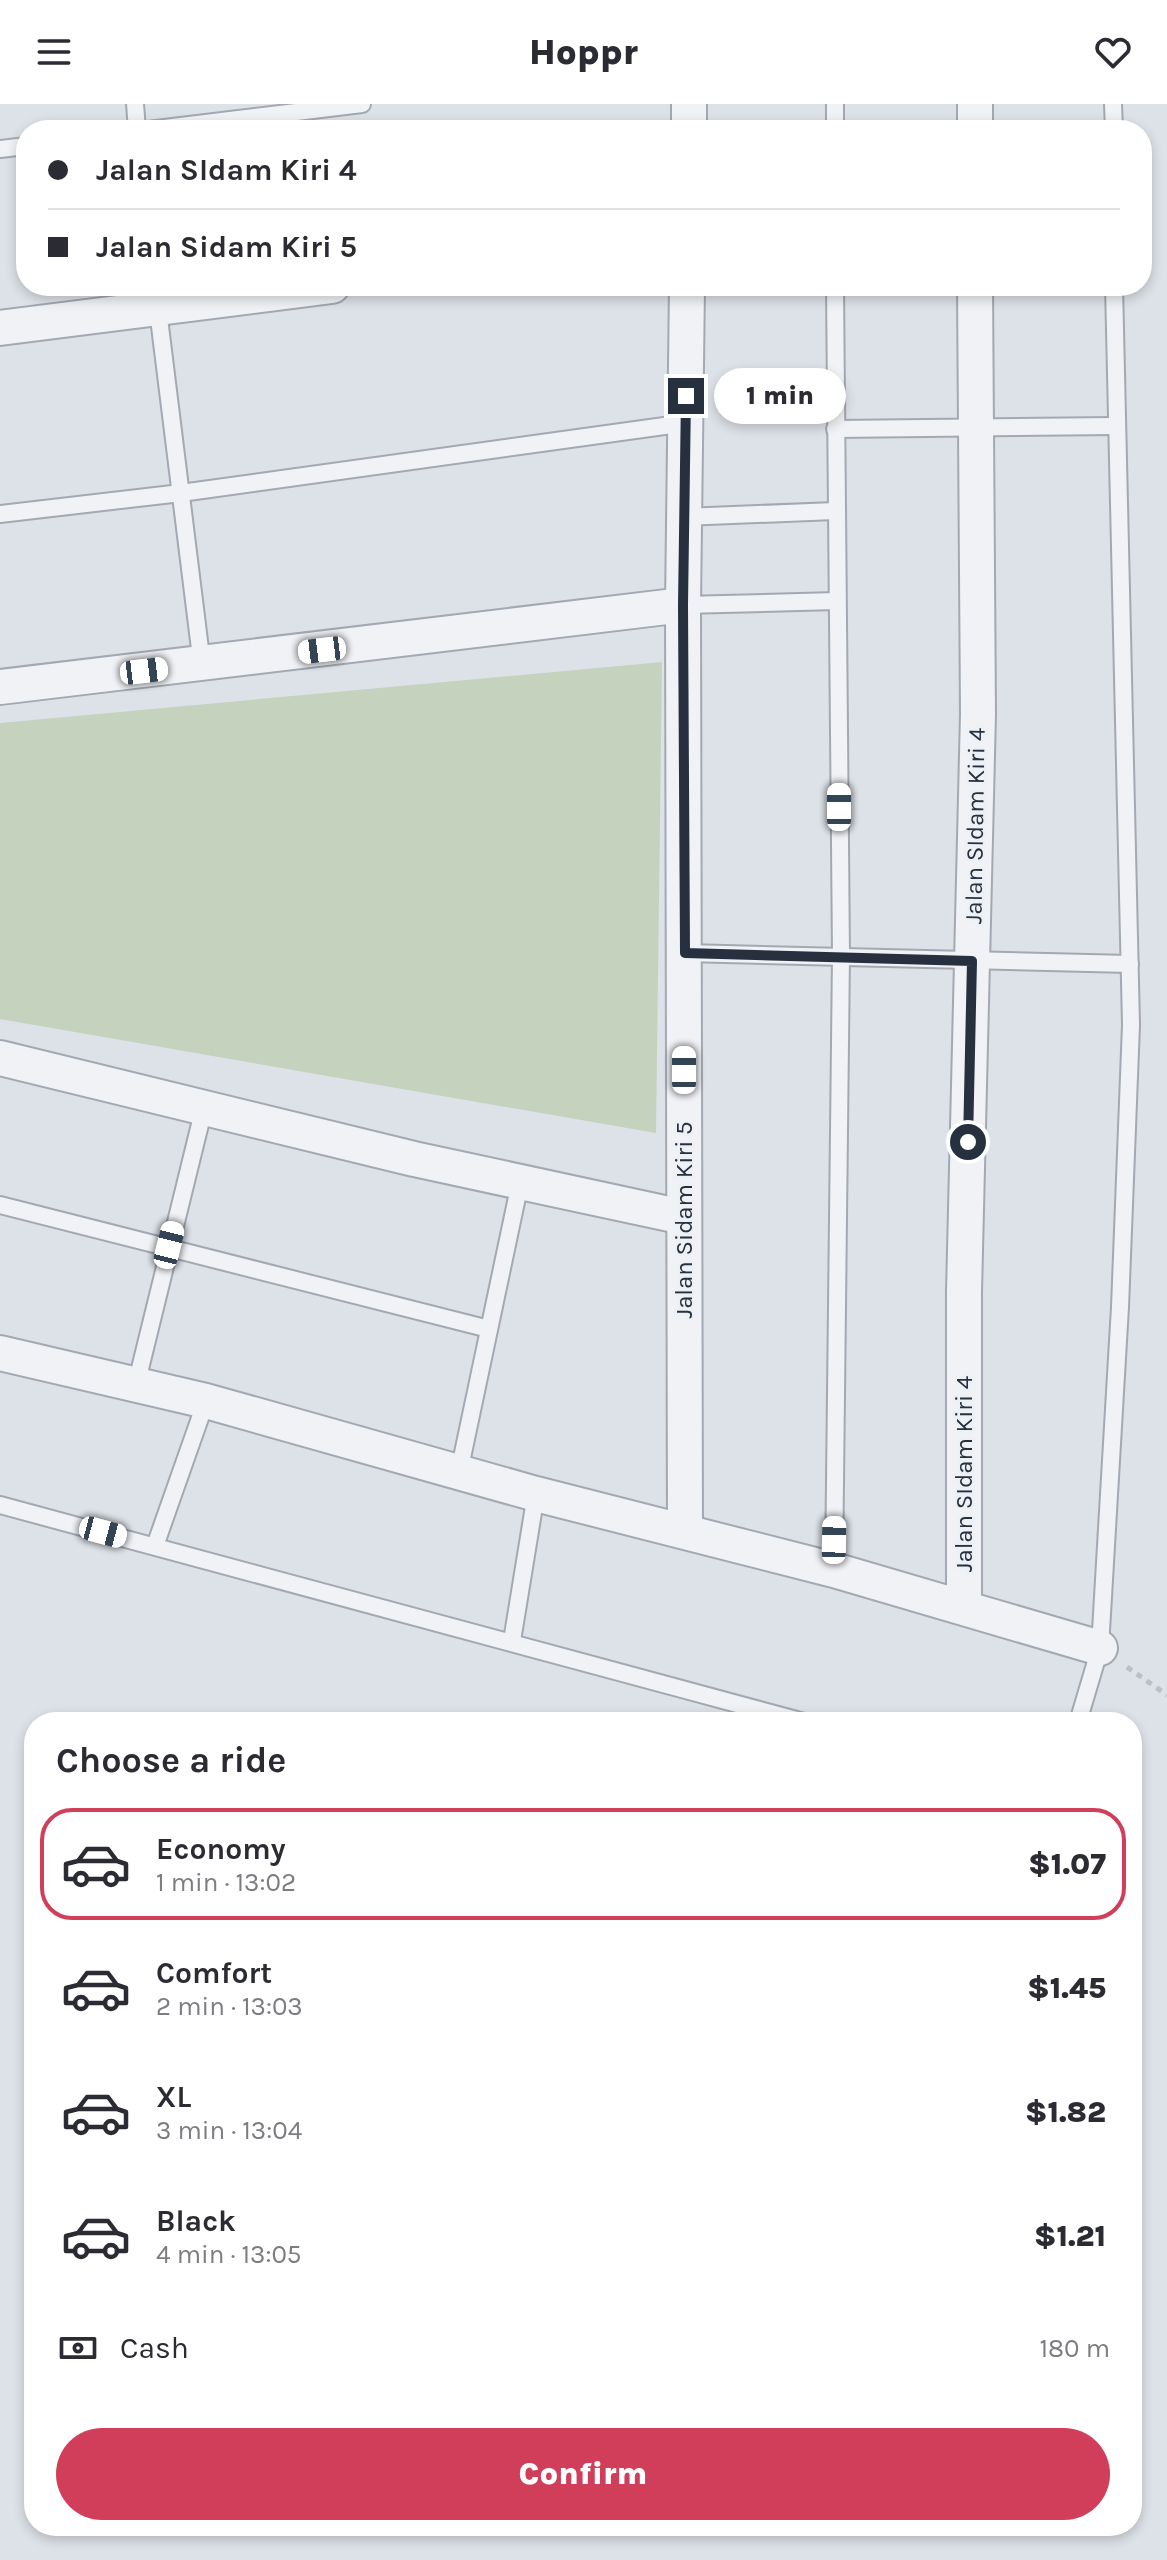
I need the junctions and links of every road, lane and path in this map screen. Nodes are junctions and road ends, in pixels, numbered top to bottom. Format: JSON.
{"nodes":[{"id":1,"x":362,"y":104,"type":"edge"},
{"id":2,"x":230,"y":120,"type":"edge"},
{"id":3,"x":185,"y":296,"type":"edge"},
{"id":4,"x":687,"y":296,"type":"edge"},
{"id":5,"x":835,"y":296,"type":"edge"},
{"id":6,"x":975,"y":296,"type":"edge"},
{"id":7,"x":1114,"y":296,"type":"edge"},
{"id":8,"x":156,"y":298,"type":"edge"},
{"id":9,"x":0,"y":328,"type":"edge"},
{"id":10,"x":686,"y":423,"type":"junction"},
{"id":11,"x":975,"y":426,"type":"junction"},
{"id":12,"x":1115,"y":426,"type":"junction"},
{"id":13,"x":835,"y":429,"type":"junction"},
{"id":14,"x":181,"y":493,"type":"junction"},
{"id":15,"x":835,"y":511,"type":"junction"},
{"id":16,"x":0,"y":514,"type":"edge"},
{"id":17,"x":683,"y":517,"type":"junction"},
{"id":18,"x":837,"y":601,"type":"junction"},
{"id":19,"x":683,"y":605,"type":"junction"},
{"id":20,"x":202,"y":665,"type":"junction"},
{"id":21,"x":0,"y":687,"type":"edge"},
{"id":22,"x":685,"y":953,"type":"junction"},
{"id":23,"x":841,"y":955,"type":"junction"},
{"id":24,"x":972,"y":961,"type":"junction"},
{"id":25,"x":1130,"y":964,"type":"junction"},
{"id":26,"x":0,"y":1058,"type":"edge"},
{"id":27,"x":204,"y":1108,"type":"junction"},
{"id":28,"x":520,"y":1183,"type":"junction"},
{"id":29,"x":0,"y":1205,"type":"edge"},
{"id":30,"x":683,"y":1217,"type":"junction"},
{"id":31,"x":169,"y":1245,"type":"junction"},
{"id":32,"x":489,"y":1329,"type":"junction"},
{"id":33,"x":0,"y":1353,"type":"edge"},
{"id":34,"x":136,"y":1385,"type":"junction"},
{"id":35,"x":206,"y":1401,"type":"junction"},
{"id":36,"x":459,"y":1472,"type":"junction"},
{"id":37,"x":536,"y":1494,"type":"junction"},
{"id":38,"x":0,"y":1505,"type":"edge"},
{"id":39,"x":685,"y":1530,"type":"junction"},
{"id":40,"x":155,"y":1546,"type":"junction"},
{"id":41,"x":834,"y":1570,"type":"junction"},
{"id":42,"x":964,"y":1606,"type":"junction"},
{"id":43,"x":512,"y":1641,"type":"junction"},
{"id":44,"x":1100,"y":1648,"type":"junction"},
{"id":45,"x":1167,"y":1695,"type":"edge"},
{"id":46,"x":768,"y":1712,"type":"edge"},
{"id":47,"x":1081,"y":1712,"type":"edge"}],
"edges":[{"from":1,"to":2,"type":"lane"},
{"from":3,"to":8,"type":"street"},
{"from":4,"to":10,"type":"street","name":"Jalan Sidam Kiri 5"},
{"from":5,"to":13,"type":"lane"},
{"from":6,"to":11,"type":"street","name":"Jalan SIdam Kiri 4"},
{"from":7,"to":12,"type":"lane"},
{"from":8,"to":9,"type":"street"},
{"from":8,"to":14,"type":"lane"},
{"from":10,"to":14,"type":"lane"},
{"from":10,"to":17,"type":"street","name":"Jalan Sidam Kiri 5"},
{"from":11,"to":12,"type":"lane"},
{"from":11,"to":13,"type":"lane"},
{"from":11,"to":24,"type":"street","name":"Jalan SIdam Kiri 4"},
{"from":12,"to":25,"type":"lane"},
{"from":13,"to":15,"type":"lane"},
{"from":14,"to":16,"type":"lane"},
{"from":14,"to":20,"type":"lane"},
{"from":15,"to":17,"type":"lane"},
{"from":15,"to":18,"type":"lane"},
{"from":17,"to":19,"type":"street","name":"Jalan Sidam Kiri 5"},
{"from":18,"to":19,"type":"lane"},
{"from":18,"to":23,"type":"lane"},
{"from":19,"to":20,"type":"street"},
{"from":19,"to":22,"type":"street","name":"Jalan Sidam Kiri 5"},
{"from":20,"to":21,"type":"street"},
{"from":22,"to":23,"type":"lane"},
{"from":22,"to":30,"type":"street","name":"Jalan Sidam Kiri 5"},
{"from":23,"to":24,"type":"lane"},
{"from":23,"to":41,"type":"lane"},
{"from":24,"to":25,"type":"lane"},
{"from":24,"to":42,"type":"street","name":"Jalan SIdam Kiri 4"},
{"from":25,"to":44,"type":"lane"},
{"from":26,"to":27,"type":"street"},
{"from":27,"to":28,"type":"street"},
{"from":27,"to":31,"type":"lane"},
{"from":28,"to":30,"type":"street"},
{"from":28,"to":32,"type":"lane"},
{"from":29,"to":31,"type":"lane"},
{"from":30,"to":39,"type":"street","name":"Jalan Sidam Kiri 5"},
{"from":31,"to":32,"type":"lane"},
{"from":31,"to":34,"type":"lane"},
{"from":32,"to":36,"type":"lane"},
{"from":33,"to":34,"type":"street"},
{"from":34,"to":35,"type":"street"},
{"from":35,"to":36,"type":"street"},
{"from":35,"to":40,"type":"lane"},
{"from":36,"to":37,"type":"street"},
{"from":37,"to":39,"type":"street"},
{"from":37,"to":43,"type":"lane"},
{"from":38,"to":40,"type":"lane"},
{"from":39,"to":41,"type":"street"},
{"from":40,"to":43,"type":"lane"},
{"from":41,"to":42,"type":"street"},
{"from":42,"to":44,"type":"street"},
{"from":43,"to":46,"type":"lane"},
{"from":44,"to":45,"type":"path"},
{"from":44,"to":47,"type":"lane"}]}
